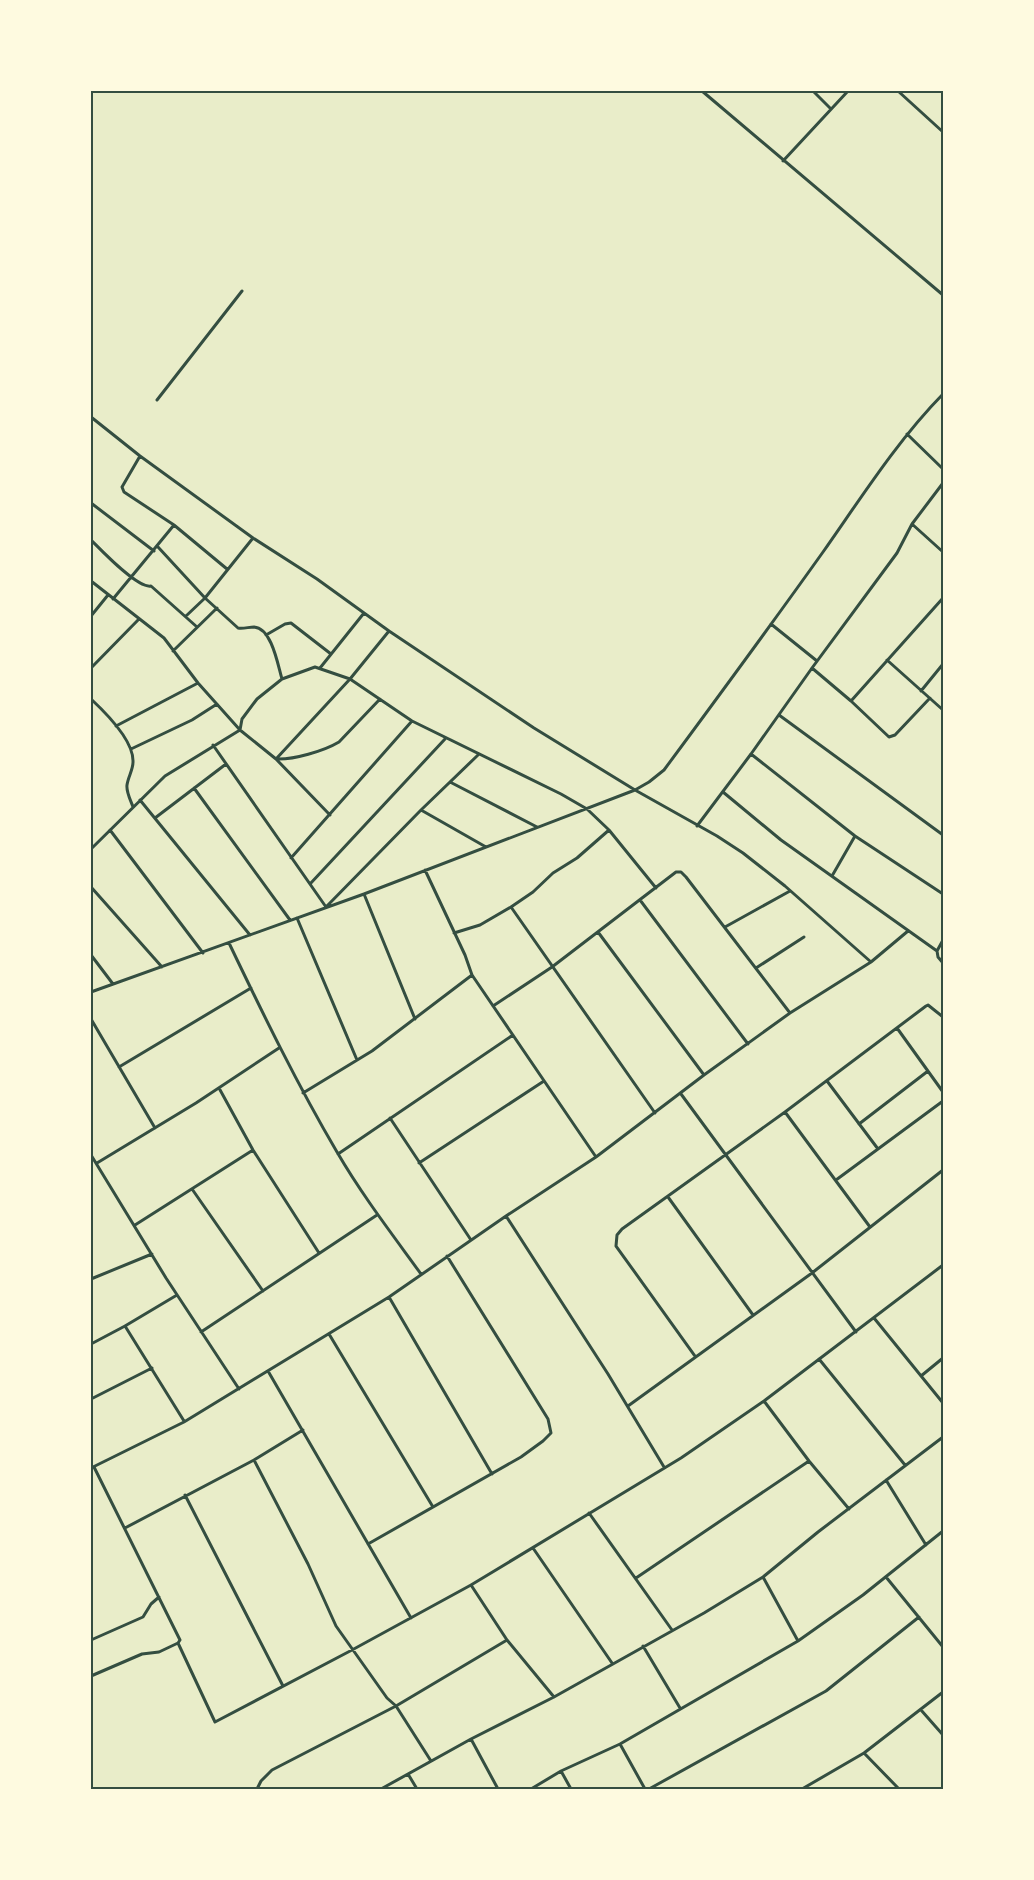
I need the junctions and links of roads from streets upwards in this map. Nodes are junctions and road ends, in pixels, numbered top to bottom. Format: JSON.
{"nodes":[{"id":1,"x":702,"y":91,"type":"edge"},
{"id":2,"x":813,"y":91,"type":"edge"},
{"id":3,"x":848,"y":91,"type":"edge"},
{"id":4,"x":898,"y":91,"type":"edge"},
{"id":5,"x":831,"y":109,"type":"junction"},
{"id":6,"x":943,"y":132,"type":"edge"},
{"id":7,"x":783,"y":161,"type":"junction"},
{"id":8,"x":242,"y":292,"type":"dead end"},
{"id":9,"x":943,"y":295,"type":"edge"},
{"id":10,"x":943,"y":394,"type":"edge"},
{"id":11,"x":157,"y":400,"type":"dead end"},
{"id":12,"x":91,"y":417,"type":"edge"},
{"id":13,"x":907,"y":434,"type":"junction"},
{"id":14,"x":140,"y":456,"type":"junction"},
{"id":15,"x":943,"y":469,"type":"edge"},
{"id":16,"x":943,"y":483,"type":"edge"},
{"id":17,"x":91,"y":503,"type":"edge"},
{"id":18,"x":912,"y":524,"type":"junction"},
{"id":19,"x":174,"y":526,"type":"junction"},
{"id":20,"x":253,"y":538,"type":"junction"},
{"id":21,"x":91,"y":540,"type":"edge"},
{"id":22,"x":158,"y":547,"type":"junction"},
{"id":23,"x":154,"y":551,"type":"junction"},
{"id":24,"x":943,"y":552,"type":"edge"},
{"id":25,"x":227,"y":569,"type":"junction"},
{"id":26,"x":132,"y":577,"type":"junction"},
{"id":27,"x":91,"y":581,"type":"edge"},
{"id":28,"x":108,"y":595,"type":"junction"},
{"id":29,"x":205,"y":598,"type":"junction"},
{"id":30,"x":943,"y":598,"type":"edge"},
{"id":31,"x":113,"y":599,"type":"junction"},
{"id":32,"x":217,"y":608,"type":"junction"},
{"id":33,"x":364,"y":612,"type":"junction"},
{"id":34,"x":91,"y":616,"type":"edge"},
{"id":35,"x":186,"y":616,"type":"junction"},
{"id":36,"x":139,"y":619,"type":"junction"},
{"id":37,"x":771,"y":624,"type":"junction"},
{"id":38,"x":197,"y":627,"type":"junction"},
{"id":39,"x":389,"y":631,"type":"junction"},
{"id":40,"x":266,"y":635,"type":"junction"},
{"id":41,"x":173,"y":651,"type":"junction"},
{"id":42,"x":331,"y":654,"type":"junction"},
{"id":43,"x":817,"y":660,"type":"junction"},
{"id":44,"x":887,"y":660,"type":"junction"},
{"id":45,"x":943,"y":664,"type":"edge"},
{"id":46,"x":91,"y":668,"type":"edge"},
{"id":47,"x":320,"y":668,"type":"junction"},
{"id":48,"x":812,"y":668,"type":"junction"},
{"id":49,"x":282,"y":679,"type":"junction"},
{"id":50,"x":350,"y":679,"type":"junction"},
{"id":51,"x":198,"y":683,"type":"junction"},
{"id":52,"x":921,"y":691,"type":"junction"},
{"id":53,"x":930,"y":698,"type":"junction"},
{"id":54,"x":91,"y":699,"type":"edge"},
{"id":55,"x":380,"y":700,"type":"junction"},
{"id":56,"x":851,"y":701,"type":"junction"},
{"id":57,"x":217,"y":704,"type":"junction"},
{"id":58,"x":943,"y":710,"type":"edge"},
{"id":59,"x":779,"y":715,"type":"junction"},
{"id":60,"x":412,"y":721,"type":"junction"},
{"id":61,"x":116,"y":726,"type":"junction"},
{"id":62,"x":240,"y":730,"type":"junction"},
{"id":63,"x":445,"y":739,"type":"junction"},
{"id":64,"x":213,"y":746,"type":"junction"},
{"id":65,"x":131,"y":749,"type":"junction"},
{"id":66,"x":478,"y":754,"type":"junction"},
{"id":67,"x":751,"y":754,"type":"junction"},
{"id":68,"x":276,"y":758,"type":"junction"},
{"id":69,"x":226,"y":764,"type":"junction"},
{"id":70,"x":450,"y":782,"type":"junction"},
{"id":71,"x":194,"y":788,"type":"junction"},
{"id":72,"x":635,"y":790,"type":"junction"},
{"id":73,"x":723,"y":792,"type":"junction"},
{"id":74,"x":140,"y":800,"type":"junction"},
{"id":75,"x":133,"y":807,"type":"junction"},
{"id":76,"x":587,"y":809,"type":"junction"},
{"id":77,"x":421,"y":810,"type":"junction"},
{"id":78,"x":330,"y":815,"type":"junction"},
{"id":79,"x":154,"y":818,"type":"junction"},
{"id":80,"x":697,"y":826,"type":"junction"},
{"id":81,"x":537,"y":828,"type":"junction"},
{"id":82,"x":110,"y":830,"type":"junction"},
{"id":83,"x":609,"y":830,"type":"junction"},
{"id":84,"x":943,"y":835,"type":"edge"},
{"id":85,"x":855,"y":836,"type":"junction"},
{"id":86,"x":486,"y":847,"type":"junction"},
{"id":87,"x":91,"y":849,"type":"edge"},
{"id":88,"x":291,"y":858,"type":"junction"},
{"id":89,"x":425,"y":870,"type":"junction"},
{"id":90,"x":832,"y":876,"type":"junction"},
{"id":91,"x":310,"y":884,"type":"junction"},
{"id":92,"x":91,"y":887,"type":"edge"},
{"id":93,"x":656,"y":888,"type":"junction"},
{"id":94,"x":790,"y":891,"type":"junction"},
{"id":95,"x":364,"y":894,"type":"junction"},
{"id":96,"x":943,"y":894,"type":"edge"},
{"id":97,"x":640,"y":900,"type":"junction"},
{"id":98,"x":326,"y":907,"type":"junction"},
{"id":99,"x":511,"y":907,"type":"junction"},
{"id":100,"x":297,"y":918,"type":"junction"},
{"id":101,"x":290,"y":920,"type":"junction"},
{"id":102,"x":724,"y":927,"type":"junction"},
{"id":103,"x":908,"y":931,"type":"junction"},
{"id":104,"x":598,"y":932,"type":"junction"},
{"id":105,"x":454,"y":933,"type":"junction"},
{"id":106,"x":250,"y":935,"type":"junction"},
{"id":107,"x":804,"y":937,"type":"dead end"},
{"id":108,"x":943,"y":940,"type":"edge"},
{"id":109,"x":229,"y":943,"type":"junction"},
{"id":110,"x":937,"y":951,"type":"junction"},
{"id":111,"x":203,"y":953,"type":"junction"},
{"id":112,"x":91,"y":955,"type":"edge"},
{"id":113,"x":870,"y":962,"type":"junction"},
{"id":114,"x":943,"y":963,"type":"edge"},
{"id":115,"x":162,"y":967,"type":"junction"},
{"id":116,"x":552,"y":967,"type":"junction"},
{"id":117,"x":756,"y":968,"type":"junction"},
{"id":118,"x":472,"y":976,"type":"junction"},
{"id":119,"x":112,"y":984,"type":"junction"},
{"id":120,"x":250,"y":988,"type":"junction"},
{"id":121,"x":91,"y":992,"type":"edge"},
{"id":122,"x":493,"y":1006,"type":"junction"},
{"id":123,"x":790,"y":1013,"type":"junction"},
{"id":124,"x":943,"y":1017,"type":"edge"},
{"id":125,"x":91,"y":1019,"type":"edge"},
{"id":126,"x":415,"y":1019,"type":"junction"},
{"id":127,"x":897,"y":1028,"type":"junction"},
{"id":128,"x":513,"y":1035,"type":"junction"},
{"id":129,"x":748,"y":1044,"type":"junction"},
{"id":130,"x":279,"y":1048,"type":"junction"},
{"id":131,"x":356,"y":1060,"type":"junction"},
{"id":132,"x":120,"y":1067,"type":"junction"},
{"id":133,"x":928,"y":1071,"type":"junction"},
{"id":134,"x":704,"y":1075,"type":"junction"},
{"id":135,"x":544,"y":1080,"type":"junction"},
{"id":136,"x":827,"y":1081,"type":"junction"},
{"id":137,"x":218,"y":1088,"type":"junction"},
{"id":138,"x":943,"y":1092,"type":"edge"},
{"id":139,"x":303,"y":1093,"type":"junction"},
{"id":140,"x":680,"y":1094,"type":"junction"},
{"id":141,"x":943,"y":1101,"type":"edge"},
{"id":142,"x":785,"y":1112,"type":"junction"},
{"id":143,"x":655,"y":1113,"type":"junction"},
{"id":144,"x":390,"y":1118,"type":"junction"},
{"id":145,"x":859,"y":1124,"type":"junction"},
{"id":146,"x":155,"y":1128,"type":"junction"},
{"id":147,"x":878,"y":1149,"type":"junction"},
{"id":148,"x":253,"y":1150,"type":"junction"},
{"id":149,"x":338,"y":1154,"type":"junction"},
{"id":150,"x":91,"y":1155,"type":"edge"},
{"id":151,"x":726,"y":1155,"type":"junction"},
{"id":152,"x":596,"y":1158,"type":"junction"},
{"id":153,"x":97,"y":1163,"type":"junction"},
{"id":154,"x":419,"y":1163,"type":"junction"},
{"id":155,"x":943,"y":1170,"type":"edge"},
{"id":156,"x":836,"y":1180,"type":"junction"},
{"id":157,"x":192,"y":1189,"type":"junction"},
{"id":158,"x":668,"y":1197,"type":"junction"},
{"id":159,"x":377,"y":1214,"type":"junction"},
{"id":160,"x":506,"y":1216,"type":"junction"},
{"id":161,"x":135,"y":1225,"type":"junction"},
{"id":162,"x":870,"y":1227,"type":"junction"},
{"id":163,"x":471,"y":1240,"type":"junction"},
{"id":164,"x":319,"y":1253,"type":"junction"},
{"id":165,"x":152,"y":1254,"type":"junction"},
{"id":166,"x":447,"y":1256,"type":"junction"},
{"id":167,"x":943,"y":1265,"type":"edge"},
{"id":168,"x":812,"y":1273,"type":"junction"},
{"id":169,"x":91,"y":1274,"type":"edge"},
{"id":170,"x":421,"y":1274,"type":"junction"},
{"id":171,"x":92,"y":1279,"type":"edge"},
{"id":172,"x":263,"y":1291,"type":"junction"},
{"id":173,"x":178,"y":1295,"type":"junction"},
{"id":174,"x":389,"y":1297,"type":"junction"},
{"id":175,"x":753,"y":1315,"type":"junction"},
{"id":176,"x":874,"y":1318,"type":"junction"},
{"id":177,"x":125,"y":1326,"type":"junction"},
{"id":178,"x":201,"y":1332,"type":"junction"},
{"id":179,"x":856,"y":1332,"type":"junction"},
{"id":180,"x":329,"y":1334,"type":"junction"},
{"id":181,"x":91,"y":1344,"type":"edge"},
{"id":182,"x":695,"y":1356,"type":"junction"},
{"id":183,"x":943,"y":1358,"type":"edge"},
{"id":184,"x":819,"y":1359,"type":"junction"},
{"id":185,"x":152,"y":1368,"type":"junction"},
{"id":186,"x":268,"y":1371,"type":"junction"},
{"id":187,"x":921,"y":1376,"type":"junction"},
{"id":188,"x":239,"y":1389,"type":"junction"},
{"id":189,"x":91,"y":1399,"type":"edge"},
{"id":190,"x":764,"y":1401,"type":"junction"},
{"id":191,"x":943,"y":1403,"type":"edge"},
{"id":192,"x":628,"y":1406,"type":"junction"},
{"id":193,"x":184,"y":1422,"type":"junction"},
{"id":194,"x":303,"y":1430,"type":"junction"},
{"id":195,"x":943,"y":1437,"type":"edge"},
{"id":196,"x":254,"y":1460,"type":"junction"},
{"id":197,"x":809,"y":1461,"type":"junction"},
{"id":198,"x":905,"y":1465,"type":"junction"},
{"id":199,"x":93,"y":1468,"type":"edge"},
{"id":200,"x":664,"y":1468,"type":"junction"},
{"id":201,"x":492,"y":1474,"type":"junction"},
{"id":202,"x":886,"y":1480,"type":"junction"},
{"id":203,"x":186,"y":1495,"type":"junction"},
{"id":204,"x":433,"y":1507,"type":"junction"},
{"id":205,"x":849,"y":1509,"type":"junction"},
{"id":206,"x":589,"y":1513,"type":"junction"},
{"id":207,"x":125,"y":1528,"type":"junction"},
{"id":208,"x":943,"y":1531,"type":"edge"},
{"id":209,"x":939,"y":1535,"type":"junction"},
{"id":210,"x":943,"y":1540,"type":"edge"},
{"id":211,"x":368,"y":1544,"type":"junction"},
{"id":212,"x":926,"y":1545,"type":"junction"},
{"id":213,"x":533,"y":1548,"type":"junction"},
{"id":214,"x":763,"y":1577,"type":"junction"},
{"id":215,"x":886,"y":1577,"type":"junction"},
{"id":216,"x":636,"y":1578,"type":"junction"},
{"id":217,"x":471,"y":1585,"type":"junction"},
{"id":218,"x":159,"y":1597,"type":"junction"},
{"id":219,"x":919,"y":1617,"type":"junction"},
{"id":220,"x":410,"y":1618,"type":"junction"},
{"id":221,"x":672,"y":1630,"type":"junction"},
{"id":222,"x":91,"y":1640,"type":"edge"},
{"id":223,"x":507,"y":1640,"type":"junction"},
{"id":224,"x":798,"y":1641,"type":"junction"},
{"id":225,"x":178,"y":1644,"type":"junction"},
{"id":226,"x":643,"y":1646,"type":"junction"},
{"id":227,"x":943,"y":1647,"type":"edge"},
{"id":228,"x":352,"y":1650,"type":"junction"},
{"id":229,"x":612,"y":1664,"type":"junction"},
{"id":230,"x":91,"y":1676,"type":"edge"},
{"id":231,"x":283,"y":1686,"type":"junction"},
{"id":232,"x":943,"y":1692,"type":"edge"},
{"id":233,"x":554,"y":1697,"type":"junction"},
{"id":234,"x":396,"y":1706,"type":"junction"},
{"id":235,"x":680,"y":1708,"type":"junction"},
{"id":236,"x":921,"y":1710,"type":"junction"},
{"id":237,"x":943,"y":1735,"type":"edge"},
{"id":238,"x":471,"y":1739,"type":"junction"},
{"id":239,"x":620,"y":1744,"type":"junction"},
{"id":240,"x":864,"y":1752,"type":"junction"},
{"id":241,"x":432,"y":1761,"type":"junction"},
{"id":242,"x":561,"y":1771,"type":"junction"},
{"id":243,"x":408,"y":1774,"type":"junction"},
{"id":244,"x":258,"y":1789,"type":"edge"},
{"id":245,"x":381,"y":1789,"type":"edge"},
{"id":246,"x":417,"y":1789,"type":"edge"},
{"id":247,"x":498,"y":1789,"type":"edge"},
{"id":248,"x":531,"y":1789,"type":"edge"},
{"id":249,"x":571,"y":1789,"type":"edge"},
{"id":250,"x":647,"y":1789,"type":"edge"},
{"id":251,"x":802,"y":1789,"type":"edge"},
{"id":252,"x":899,"y":1789,"type":"edge"}],
"edges":[{"from":1,"to":7,"type":"street"},
{"from":2,"to":5,"type":"street"},
{"from":3,"to":5,"type":"street"},
{"from":4,"to":6,"type":"street"},
{"from":5,"to":7,"type":"street"},
{"from":7,"to":9,"type":"street"},
{"from":8,"to":11,"type":"street"},
{"from":10,"to":13,"type":"street"},
{"from":12,"to":14,"type":"street"},
{"from":13,"to":15,"type":"street"},
{"from":13,"to":37,"type":"street"},
{"from":14,"to":19,"type":"street"},
{"from":14,"to":20,"type":"street"},
{"from":16,"to":18,"type":"street"},
{"from":17,"to":23,"type":"street"},
{"from":18,"to":24,"type":"street"},
{"from":18,"to":43,"type":"street"},
{"from":19,"to":22,"type":"street"},
{"from":19,"to":25,"type":"street"},
{"from":20,"to":25,"type":"street"},
{"from":20,"to":33,"type":"street"},
{"from":21,"to":26,"type":"street"},
{"from":22,"to":23,"type":"street"},
{"from":22,"to":29,"type":"street"},
{"from":23,"to":26,"type":"street"},
{"from":25,"to":29,"type":"street"},
{"from":26,"to":31,"type":"street"},
{"from":26,"to":35,"type":"street"},
{"from":27,"to":28,"type":"street"},
{"from":28,"to":31,"type":"street"},
{"from":28,"to":34,"type":"street"},
{"from":29,"to":32,"type":"street"},
{"from":29,"to":35,"type":"street"},
{"from":30,"to":44,"type":"street"},
{"from":31,"to":36,"type":"street"},
{"from":32,"to":38,"type":"street"},
{"from":32,"to":40,"type":"street"},
{"from":33,"to":39,"type":"street"},
{"from":33,"to":42,"type":"street"},
{"from":35,"to":38,"type":"street"},
{"from":36,"to":41,"type":"street"},
{"from":36,"to":46,"type":"street"},
{"from":37,"to":43,"type":"street"},
{"from":37,"to":72,"type":"street"},
{"from":38,"to":41,"type":"street"},
{"from":39,"to":50,"type":"street"},
{"from":39,"to":72,"type":"street"},
{"from":40,"to":42,"type":"street"},
{"from":40,"to":49,"type":"street"},
{"from":41,"to":51,"type":"street"},
{"from":42,"to":47,"type":"street"},
{"from":43,"to":48,"type":"street"},
{"from":44,"to":52,"type":"street"},
{"from":44,"to":56,"type":"street"},
{"from":45,"to":52,"type":"street"},
{"from":47,"to":49,"type":"street"},
{"from":47,"to":50,"type":"street"},
{"from":48,"to":56,"type":"street"},
{"from":48,"to":59,"type":"street"},
{"from":49,"to":62,"type":"street"},
{"from":50,"to":55,"type":"street"},
{"from":50,"to":68,"type":"street"},
{"from":51,"to":57,"type":"street"},
{"from":51,"to":61,"type":"street"},
{"from":52,"to":53,"type":"street"},
{"from":53,"to":56,"type":"street"},
{"from":53,"to":58,"type":"street"},
{"from":54,"to":61,"type":"street"},
{"from":55,"to":60,"type":"street"},
{"from":55,"to":68,"type":"street"},
{"from":57,"to":62,"type":"street"},
{"from":57,"to":65,"type":"street"},
{"from":59,"to":67,"type":"street"},
{"from":59,"to":84,"type":"street"},
{"from":60,"to":63,"type":"street"},
{"from":60,"to":78,"type":"street"},
{"from":61,"to":65,"type":"street"},
{"from":62,"to":64,"type":"street"},
{"from":62,"to":68,"type":"street"},
{"from":63,"to":66,"type":"street"},
{"from":63,"to":91,"type":"street"},
{"from":64,"to":69,"type":"street"},
{"from":64,"to":74,"type":"street"},
{"from":65,"to":75,"type":"street"},
{"from":66,"to":70,"type":"street"},
{"from":66,"to":76,"type":"street"},
{"from":67,"to":73,"type":"street"},
{"from":67,"to":85,"type":"street"},
{"from":68,"to":78,"type":"street"},
{"from":69,"to":71,"type":"street"},
{"from":69,"to":88,"type":"street"},
{"from":70,"to":77,"type":"street"},
{"from":70,"to":81,"type":"street"},
{"from":71,"to":79,"type":"street"},
{"from":71,"to":101,"type":"street"},
{"from":72,"to":76,"type":"street"},
{"from":72,"to":80,"type":"street"},
{"from":73,"to":80,"type":"street"},
{"from":73,"to":90,"type":"street"},
{"from":74,"to":75,"type":"street"},
{"from":74,"to":79,"type":"street"},
{"from":75,"to":82,"type":"street"},
{"from":76,"to":81,"type":"street"},
{"from":76,"to":83,"type":"street"},
{"from":77,"to":86,"type":"street"},
{"from":77,"to":98,"type":"street"},
{"from":78,"to":88,"type":"street"},
{"from":79,"to":106,"type":"street"},
{"from":80,"to":94,"type":"street"},
{"from":81,"to":86,"type":"street"},
{"from":82,"to":87,"type":"street"},
{"from":82,"to":111,"type":"street"},
{"from":83,"to":93,"type":"street"},
{"from":83,"to":99,"type":"street"},
{"from":85,"to":90,"type":"street"},
{"from":85,"to":96,"type":"street"},
{"from":86,"to":89,"type":"street"},
{"from":88,"to":91,"type":"street"},
{"from":89,"to":95,"type":"street"},
{"from":89,"to":105,"type":"street"},
{"from":90,"to":103,"type":"street"},
{"from":91,"to":98,"type":"street"},
{"from":92,"to":115,"type":"street"},
{"from":93,"to":97,"type":"street"},
{"from":93,"to":102,"type":"street"},
{"from":94,"to":102,"type":"street"},
{"from":94,"to":113,"type":"street"},
{"from":95,"to":98,"type":"street"},
{"from":95,"to":126,"type":"street"},
{"from":97,"to":104,"type":"street"},
{"from":97,"to":129,"type":"street"},
{"from":98,"to":100,"type":"street"},
{"from":99,"to":105,"type":"street"},
{"from":99,"to":116,"type":"street"},
{"from":100,"to":101,"type":"street"},
{"from":100,"to":131,"type":"street"},
{"from":101,"to":106,"type":"street"},
{"from":102,"to":117,"type":"street"},
{"from":103,"to":110,"type":"street"},
{"from":103,"to":113,"type":"street"},
{"from":104,"to":116,"type":"street"},
{"from":104,"to":134,"type":"street"},
{"from":105,"to":118,"type":"street"},
{"from":106,"to":109,"type":"street"},
{"from":107,"to":117,"type":"street"},
{"from":108,"to":110,"type":"street"},
{"from":109,"to":111,"type":"street"},
{"from":109,"to":120,"type":"street"},
{"from":110,"to":114,"type":"street"},
{"from":111,"to":115,"type":"street"},
{"from":112,"to":119,"type":"street"},
{"from":113,"to":123,"type":"street"},
{"from":115,"to":119,"type":"street"},
{"from":116,"to":122,"type":"street"},
{"from":116,"to":143,"type":"street"},
{"from":117,"to":123,"type":"street"},
{"from":118,"to":122,"type":"street"},
{"from":118,"to":126,"type":"street"},
{"from":119,"to":121,"type":"street"},
{"from":120,"to":130,"type":"street"},
{"from":120,"to":132,"type":"street"},
{"from":122,"to":128,"type":"street"},
{"from":123,"to":129,"type":"street"},
{"from":124,"to":127,"type":"street"},
{"from":125,"to":132,"type":"street"},
{"from":126,"to":131,"type":"street"},
{"from":127,"to":133,"type":"street"},
{"from":127,"to":136,"type":"street"},
{"from":128,"to":135,"type":"street"},
{"from":128,"to":144,"type":"street"},
{"from":129,"to":134,"type":"street"},
{"from":130,"to":137,"type":"street"},
{"from":130,"to":139,"type":"street"},
{"from":131,"to":139,"type":"street"},
{"from":132,"to":146,"type":"street"},
{"from":133,"to":138,"type":"street"},
{"from":133,"to":145,"type":"street"},
{"from":134,"to":140,"type":"street"},
{"from":135,"to":152,"type":"street"},
{"from":135,"to":154,"type":"street"},
{"from":136,"to":142,"type":"street"},
{"from":136,"to":145,"type":"street"},
{"from":137,"to":146,"type":"street"},
{"from":137,"to":148,"type":"street"},
{"from":139,"to":149,"type":"street"},
{"from":140,"to":143,"type":"street"},
{"from":140,"to":151,"type":"street"},
{"from":141,"to":147,"type":"street"},
{"from":142,"to":151,"type":"street"},
{"from":142,"to":156,"type":"street"},
{"from":143,"to":152,"type":"street"},
{"from":144,"to":149,"type":"street"},
{"from":144,"to":154,"type":"street"},
{"from":145,"to":147,"type":"street"},
{"from":146,"to":153,"type":"street"},
{"from":147,"to":156,"type":"street"},
{"from":148,"to":157,"type":"street"},
{"from":148,"to":164,"type":"street"},
{"from":149,"to":159,"type":"street"},
{"from":150,"to":153,"type":"street"},
{"from":151,"to":158,"type":"street"},
{"from":151,"to":168,"type":"street"},
{"from":152,"to":160,"type":"street"},
{"from":153,"to":161,"type":"street"},
{"from":154,"to":163,"type":"street"},
{"from":155,"to":162,"type":"street"},
{"from":156,"to":162,"type":"street"},
{"from":157,"to":161,"type":"street"},
{"from":157,"to":172,"type":"street"},
{"from":158,"to":175,"type":"street"},
{"from":158,"to":182,"type":"street"},
{"from":159,"to":164,"type":"street"},
{"from":159,"to":170,"type":"street"},
{"from":160,"to":163,"type":"street"},
{"from":160,"to":192,"type":"street"},
{"from":161,"to":165,"type":"street"},
{"from":162,"to":168,"type":"street"},
{"from":163,"to":166,"type":"street"},
{"from":164,"to":172,"type":"street"},
{"from":165,"to":171,"type":"street"},
{"from":165,"to":173,"type":"street"},
{"from":166,"to":170,"type":"street"},
{"from":166,"to":201,"type":"street"},
{"from":167,"to":176,"type":"street"},
{"from":168,"to":175,"type":"street"},
{"from":168,"to":179,"type":"street"},
{"from":169,"to":171,"type":"street"},
{"from":170,"to":174,"type":"street"},
{"from":172,"to":178,"type":"street"},
{"from":173,"to":177,"type":"street"},
{"from":173,"to":178,"type":"street"},
{"from":174,"to":180,"type":"street"},
{"from":174,"to":201,"type":"street"},
{"from":175,"to":182,"type":"street"},
{"from":176,"to":179,"type":"street"},
{"from":176,"to":187,"type":"street"},
{"from":177,"to":181,"type":"street"},
{"from":177,"to":185,"type":"street"},
{"from":178,"to":188,"type":"street"},
{"from":179,"to":184,"type":"street"},
{"from":180,"to":186,"type":"street"},
{"from":180,"to":204,"type":"street"},
{"from":182,"to":192,"type":"street"},
{"from":183,"to":187,"type":"street"},
{"from":184,"to":190,"type":"street"},
{"from":184,"to":198,"type":"street"},
{"from":185,"to":189,"type":"street"},
{"from":185,"to":193,"type":"street"},
{"from":186,"to":188,"type":"street"},
{"from":186,"to":194,"type":"street"},
{"from":187,"to":191,"type":"street"},
{"from":188,"to":193,"type":"street"},
{"from":190,"to":197,"type":"street"},
{"from":190,"to":200,"type":"street"},
{"from":192,"to":200,"type":"street"},
{"from":193,"to":199,"type":"street"},
{"from":194,"to":196,"type":"street"},
{"from":194,"to":211,"type":"street"},
{"from":195,"to":198,"type":"street"},
{"from":196,"to":203,"type":"street"},
{"from":196,"to":228,"type":"street"},
{"from":197,"to":205,"type":"street"},
{"from":197,"to":216,"type":"street"},
{"from":198,"to":202,"type":"street"},
{"from":199,"to":207,"type":"street"},
{"from":200,"to":206,"type":"street"},
{"from":201,"to":204,"type":"street"},
{"from":202,"to":205,"type":"street"},
{"from":202,"to":212,"type":"street"},
{"from":203,"to":207,"type":"street"},
{"from":203,"to":231,"type":"street"},
{"from":204,"to":211,"type":"street"},
{"from":205,"to":214,"type":"street"},
{"from":206,"to":213,"type":"street"},
{"from":206,"to":216,"type":"street"},
{"from":207,"to":218,"type":"street"},
{"from":208,"to":209,"type":"street"},
{"from":209,"to":210,"type":"street"},
{"from":209,"to":212,"type":"street"},
{"from":211,"to":220,"type":"street"},
{"from":212,"to":215,"type":"street"},
{"from":213,"to":217,"type":"street"},
{"from":213,"to":229,"type":"street"},
{"from":214,"to":221,"type":"street"},
{"from":214,"to":224,"type":"street"},
{"from":215,"to":219,"type":"street"},
{"from":215,"to":224,"type":"street"},
{"from":216,"to":221,"type":"street"},
{"from":217,"to":220,"type":"street"},
{"from":217,"to":223,"type":"street"},
{"from":218,"to":222,"type":"street"},
{"from":218,"to":225,"type":"street"},
{"from":219,"to":227,"type":"street"},
{"from":219,"to":250,"type":"street"},
{"from":220,"to":228,"type":"street"},
{"from":221,"to":226,"type":"street"},
{"from":223,"to":233,"type":"street"},
{"from":223,"to":234,"type":"street"},
{"from":224,"to":235,"type":"street"},
{"from":225,"to":230,"type":"street"},
{"from":225,"to":231,"type":"street"},
{"from":226,"to":229,"type":"street"},
{"from":226,"to":235,"type":"street"},
{"from":228,"to":231,"type":"street"},
{"from":228,"to":234,"type":"street"},
{"from":229,"to":233,"type":"street"},
{"from":232,"to":236,"type":"street"},
{"from":233,"to":238,"type":"street"},
{"from":234,"to":241,"type":"street"},
{"from":234,"to":244,"type":"street"},
{"from":235,"to":239,"type":"street"},
{"from":236,"to":237,"type":"street"},
{"from":236,"to":240,"type":"street"},
{"from":238,"to":241,"type":"street"},
{"from":238,"to":247,"type":"street"},
{"from":239,"to":242,"type":"street"},
{"from":239,"to":250,"type":"street"},
{"from":240,"to":251,"type":"street"},
{"from":240,"to":252,"type":"street"},
{"from":241,"to":243,"type":"street"},
{"from":242,"to":248,"type":"street"},
{"from":242,"to":249,"type":"street"},
{"from":243,"to":245,"type":"street"},
{"from":243,"to":246,"type":"street"}]}
